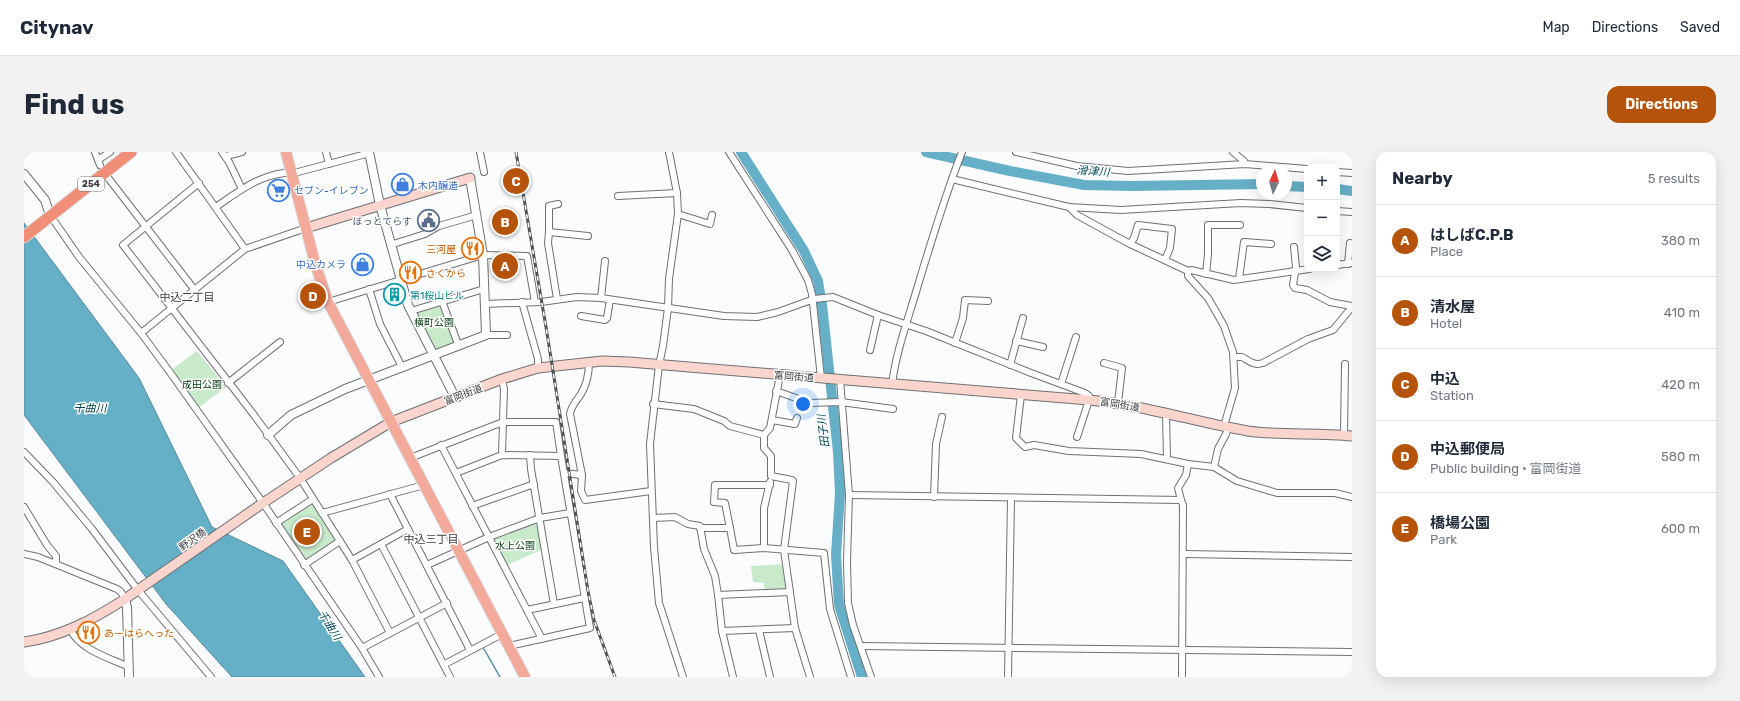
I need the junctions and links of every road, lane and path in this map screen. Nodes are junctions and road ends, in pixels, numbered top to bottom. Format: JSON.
{"nodes":[{"id":1,"x":95,"y":152,"type":"edge"},
{"id":2,"x":110,"y":152,"type":"edge"},
{"id":3,"x":131,"y":152,"type":"edge"},
{"id":4,"x":176,"y":152,"type":"edge"},
{"id":5,"x":242,"y":152,"type":"edge"},
{"id":6,"x":286,"y":152,"type":"edge"},
{"id":7,"x":326,"y":152,"type":"edge"},
{"id":8,"x":480,"y":152,"type":"edge"},
{"id":9,"x":669,"y":152,"type":"edge"},
{"id":10,"x":729,"y":152,"type":"edge"},
{"id":11,"x":962,"y":152,"type":"edge"},
{"id":12,"x":1016,"y":152,"type":"edge"},
{"id":13,"x":1233,"y":152,"type":"edge"},
{"id":14,"x":369,"y":153,"type":"edge"},
{"id":15,"x":224,"y":154,"type":"edge"},
{"id":16,"x":329,"y":164,"type":"junction"},
{"id":17,"x":1245,"y":164,"type":"junction"},
{"id":18,"x":1304,"y":169,"type":"edge"},
{"id":19,"x":291,"y":172,"type":"junction"},
{"id":20,"x":484,"y":172,"type":"dead end"},
{"id":21,"x":1340,"y":172,"type":"edge"},
{"id":22,"x":1352,"y":173,"type":"edge"},
{"id":23,"x":24,"y":174,"type":"edge"},
{"id":24,"x":470,"y":178,"type":"joint"},
{"id":25,"x":952,"y":178,"type":"junction"},
{"id":26,"x":109,"y":179,"type":"dead end"},
{"id":27,"x":199,"y":184,"type":"junction"},
{"id":28,"x":242,"y":189,"type":"junction"},
{"id":29,"x":677,"y":193,"type":"junction"},
{"id":30,"x":618,"y":196,"type":"dead end"},
{"id":31,"x":558,"y":204,"type":"dead end"},
{"id":32,"x":380,"y":205,"type":"junction"},
{"id":33,"x":216,"y":207,"type":"junction"},
{"id":34,"x":1069,"y":208,"type":"junction"},
{"id":35,"x":1304,"y":208,"type":"edge"},
{"id":36,"x":1340,"y":211,"type":"edge"},
{"id":37,"x":1352,"y":212,"type":"edge"},
{"id":38,"x":678,"y":214,"type":"junction"},
{"id":39,"x":476,"y":215,"type":"junction"},
{"id":40,"x":712,"y":215,"type":"dead end"},
{"id":41,"x":48,"y":217,"type":"junction"},
{"id":42,"x":710,"y":224,"type":"junction"},
{"id":43,"x":1240,"y":225,"type":"dead end"},
{"id":44,"x":145,"y":226,"type":"junction"},
{"id":45,"x":306,"y":228,"type":"junction"},
{"id":46,"x":708,"y":231,"type":"dead end"},
{"id":47,"x":549,"y":232,"type":"junction"},
{"id":48,"x":588,"y":236,"type":"dead end"},
{"id":49,"x":24,"y":237,"type":"edge"},
{"id":50,"x":1350,"y":243,"type":"dead end"},
{"id":51,"x":1130,"y":244,"type":"junction"},
{"id":52,"x":1271,"y":244,"type":"dead end"},
{"id":53,"x":390,"y":245,"type":"junction"},
{"id":54,"x":1294,"y":247,"type":"dead end"},
{"id":55,"x":245,"y":249,"type":"junction"},
{"id":56,"x":482,"y":255,"type":"junction"},
{"id":57,"x":1165,"y":260,"type":"junction"},
{"id":58,"x":605,"y":261,"type":"dead end"},
{"id":59,"x":1350,"y":263,"type":"edge"},
{"id":60,"x":1340,"y":265,"type":"edge"},
{"id":61,"x":1304,"y":270,"type":"edge"},
{"id":62,"x":1188,"y":271,"type":"junction"},
{"id":63,"x":1295,"y":271,"type":"junction"},
{"id":64,"x":1206,"y":274,"type":"junction"},
{"id":65,"x":401,"y":279,"type":"junction"},
{"id":66,"x":1239,"y":279,"type":"junction"},
{"id":67,"x":194,"y":289,"type":"junction"},
{"id":68,"x":369,"y":289,"type":"junction"},
{"id":69,"x":484,"y":289,"type":"junction"},
{"id":70,"x":602,"y":298,"type":"junction"},
{"id":71,"x":557,"y":299,"type":"junction"},
{"id":72,"x":813,"y":299,"type":"junction"},
{"id":73,"x":610,"y":300,"type":"junction"},
{"id":74,"x":442,"y":301,"type":"junction"},
{"id":75,"x":328,"y":302,"type":"junction"},
{"id":76,"x":522,"y":302,"type":"junction"},
{"id":77,"x":535,"y":302,"type":"junction"},
{"id":78,"x":988,"y":302,"type":"dead end"},
{"id":79,"x":484,"y":304,"type":"junction"},
{"id":80,"x":1352,"y":306,"type":"edge"},
{"id":81,"x":171,"y":308,"type":"junction"},
{"id":82,"x":668,"y":308,"type":"junction"},
{"id":83,"x":411,"y":311,"type":"junction"},
{"id":84,"x":878,"y":315,"type":"junction"},
{"id":85,"x":581,"y":316,"type":"dead end"},
{"id":86,"x":1023,"y":318,"type":"dead end"},
{"id":87,"x":907,"y":324,"type":"junction"},
{"id":88,"x":141,"y":333,"type":"junction"},
{"id":89,"x":486,"y":335,"type":"junction"},
{"id":90,"x":508,"y":335,"type":"dead end"},
{"id":91,"x":1076,"y":337,"type":"dead end"},
{"id":92,"x":1016,"y":341,"type":"junction"},
{"id":93,"x":280,"y":342,"type":"dead end"},
{"id":94,"x":955,"y":343,"type":"junction"},
{"id":95,"x":458,"y":344,"type":"junction"},
{"id":96,"x":1043,"y":347,"type":"dead end"},
{"id":97,"x":870,"y":350,"type":"dead end"},
{"id":98,"x":433,"y":354,"type":"junction"},
{"id":99,"x":1234,"y":357,"type":"junction"},
{"id":100,"x":589,"y":362,"type":"junction"},
{"id":101,"x":1104,"y":363,"type":"dead end"},
{"id":102,"x":1345,"y":364,"type":"dead end"},
{"id":103,"x":658,"y":365,"type":"junction"},
{"id":104,"x":1010,"y":365,"type":"junction"},
{"id":105,"x":402,"y":366,"type":"junction"},
{"id":106,"x":538,"y":368,"type":"junction"},
{"id":107,"x":780,"y":375,"type":"junction"},
{"id":108,"x":823,"y":378,"type":"junction"},
{"id":109,"x":368,"y":379,"type":"junction"},
{"id":110,"x":502,"y":379,"type":"junction"},
{"id":111,"x":839,"y":379,"type":"junction"},
{"id":112,"x":228,"y":382,"type":"junction"},
{"id":113,"x":892,"y":384,"type":"junction"},
{"id":114,"x":1061,"y":384,"type":"junction"},
{"id":115,"x":776,"y":392,"type":"junction"},
{"id":116,"x":1021,"y":395,"type":"junction"},
{"id":117,"x":455,"y":397,"type":"junction"},
{"id":118,"x":1089,"y":400,"type":"junction"},
{"id":119,"x":841,"y":402,"type":"junction"},
{"id":120,"x":1118,"y":403,"type":"junction"},
{"id":121,"x":653,"y":404,"type":"junction"},
{"id":122,"x":894,"y":409,"type":"dead end"},
{"id":123,"x":1166,"y":414,"type":"junction"},
{"id":124,"x":942,"y":417,"type":"dead end"},
{"id":125,"x":797,"y":418,"type":"dead end"},
{"id":126,"x":772,"y":420,"type":"junction"},
{"id":127,"x":391,"y":422,"type":"junction"},
{"id":128,"x":503,"y":422,"type":"junction"},
{"id":129,"x":1226,"y":427,"type":"junction"},
{"id":130,"x":268,"y":435,"type":"junction"},
{"id":131,"x":764,"y":436,"type":"junction"},
{"id":132,"x":1348,"y":436,"type":"edge"},
{"id":133,"x":1077,"y":437,"type":"dead end"},
{"id":134,"x":441,"y":445,"type":"junction"},
{"id":135,"x":24,"y":452,"type":"edge"},
{"id":136,"x":502,"y":455,"type":"junction"},
{"id":137,"x":530,"y":455,"type":"junction"},
{"id":138,"x":561,"y":456,"type":"junction"},
{"id":139,"x":410,"y":458,"type":"junction"},
{"id":140,"x":1167,"y":459,"type":"junction"},
{"id":141,"x":1188,"y":464,"type":"junction"},
{"id":142,"x":1214,"y":466,"type":"junction"},
{"id":143,"x":456,"y":473,"type":"junction"},
{"id":144,"x":564,"y":473,"type":"junction"},
{"id":145,"x":582,"y":475,"type":"junction"},
{"id":146,"x":771,"y":476,"type":"junction"},
{"id":147,"x":300,"y":478,"type":"junction"},
{"id":148,"x":424,"y":484,"type":"junction"},
{"id":149,"x":534,"y":484,"type":"junction"},
{"id":150,"x":770,"y":485,"type":"junction"},
{"id":151,"x":651,"y":491,"type":"junction"},
{"id":152,"x":390,"y":494,"type":"junction"},
{"id":153,"x":849,"y":495,"type":"junction"},
{"id":154,"x":934,"y":497,"type":"junction"},
{"id":155,"x":1352,"y":497,"type":"edge"},
{"id":156,"x":1011,"y":498,"type":"junction"},
{"id":157,"x":314,"y":499,"type":"junction"},
{"id":158,"x":1180,"y":500,"type":"junction"},
{"id":159,"x":261,"y":504,"type":"junction"},
{"id":160,"x":472,"y":506,"type":"junction"},
{"id":161,"x":24,"y":507,"type":"edge"},
{"id":162,"x":322,"y":513,"type":"junction"},
{"id":163,"x":570,"y":513,"type":"junction"},
{"id":164,"x":540,"y":518,"type":"junction"},
{"id":165,"x":653,"y":518,"type":"junction"},
{"id":166,"x":276,"y":523,"type":"junction"},
{"id":167,"x":700,"y":528,"type":"junction"},
{"id":168,"x":730,"y":528,"type":"junction"},
{"id":169,"x":408,"y":529,"type":"junction"},
{"id":170,"x":489,"y":537,"type":"junction"},
{"id":171,"x":340,"y":541,"type":"junction"},
{"id":172,"x":382,"y":544,"type":"junction"},
{"id":173,"x":764,"y":548,"type":"junction"},
{"id":174,"x":784,"y":550,"type":"junction"},
{"id":175,"x":459,"y":551,"type":"junction"},
{"id":176,"x":24,"y":554,"type":"edge"},
{"id":177,"x":1184,"y":554,"type":"junction"},
{"id":178,"x":1352,"y":557,"type":"edge"},
{"id":179,"x":352,"y":560,"type":"junction"},
{"id":180,"x":56,"y":564,"type":"junction"},
{"id":181,"x":304,"y":565,"type":"junction"},
{"id":182,"x":427,"y":565,"type":"junction"},
{"id":183,"x":138,"y":590,"type":"junction"},
{"id":184,"x":790,"y":592,"type":"junction"},
{"id":185,"x":718,"y":595,"type":"junction"},
{"id":186,"x":584,"y":598,"type":"junction"},
{"id":187,"x":125,"y":599,"type":"junction"},
{"id":188,"x":447,"y":603,"type":"junction"},
{"id":189,"x":554,"y":604,"type":"junction"},
{"id":190,"x":527,"y":610,"type":"junction"},
{"id":191,"x":420,"y":617,"type":"junction"},
{"id":192,"x":796,"y":628,"type":"junction"},
{"id":193,"x":70,"y":629,"type":"junction"},
{"id":194,"x":759,"y":630,"type":"junction"},
{"id":195,"x":722,"y":631,"type":"junction"},
{"id":196,"x":390,"y":633,"type":"junction"},
{"id":197,"x":502,"y":634,"type":"junction"},
{"id":198,"x":542,"y":639,"type":"junction"},
{"id":199,"x":24,"y":642,"type":"edge"},
{"id":200,"x":509,"y":646,"type":"junction"},
{"id":201,"x":861,"y":646,"type":"junction"},
{"id":202,"x":362,"y":648,"type":"junction"},
{"id":203,"x":1008,"y":648,"type":"junction"},
{"id":204,"x":470,"y":650,"type":"junction"},
{"id":205,"x":1182,"y":650,"type":"junction"},
{"id":206,"x":1352,"y":652,"type":"edge"},
{"id":207,"x":445,"y":664,"type":"junction"},
{"id":208,"x":129,"y":667,"type":"junction"},
{"id":209,"x":129,"y":677,"type":"edge"},
{"id":210,"x":212,"y":677,"type":"edge"},
{"id":211,"x":379,"y":677,"type":"edge"},
{"id":212,"x":450,"y":677,"type":"edge"},
{"id":213,"x":525,"y":677,"type":"edge"},
{"id":214,"x":683,"y":677,"type":"edge"},
{"id":215,"x":733,"y":677,"type":"edge"},
{"id":216,"x":770,"y":677,"type":"edge"},
{"id":217,"x":810,"y":677,"type":"edge"},
{"id":218,"x":851,"y":677,"type":"edge"},
{"id":219,"x":871,"y":677,"type":"edge"},
{"id":220,"x":1008,"y":677,"type":"edge"},
{"id":221,"x":1182,"y":677,"type":"edge"}],
"edges":[{"from":1,"to":2,"type":"street"},
{"from":3,"to":41,"type":"highway","number":"254"},
{"from":4,"to":27,"type":"street"},
{"from":5,"to":15,"type":"street"},
{"from":6,"to":19,"type":"main road"},
{"from":7,"to":16,"type":"street"},
{"from":8,"to":20,"type":"street"},
{"from":9,"to":29,"type":"street"},
{"from":10,"to":72,"type":"street"},
{"from":11,"to":25,"type":"street"},
{"from":12,"to":17,"type":"street"},
{"from":13,"to":17,"type":"street"},
{"from":14,"to":16,"type":"street"},
{"from":14,"to":32,"type":"street"},
{"from":15,"to":28,"type":"street"},
{"from":16,"to":19,"type":"street"},
{"from":17,"to":18,"type":"street"},
{"from":19,"to":28,"type":"street"},
{"from":19,"to":45,"type":"main road"},
{"from":21,"to":22,"type":"street"},
{"from":23,"to":41,"type":"street"},
{"from":24,"to":32,"type":"main road"},
{"from":24,"to":39,"type":"street"},
{"from":25,"to":34,"type":"street"},
{"from":25,"to":87,"type":"street"},
{"from":26,"to":44,"type":"street"},
{"from":27,"to":33,"type":"street"},
{"from":27,"to":44,"type":"street"},
{"from":28,"to":33,"type":"street"},
{"from":29,"to":30,"type":"street"},
{"from":29,"to":38,"type":"street"},
{"from":31,"to":47,"type":"street"},
{"from":32,"to":45,"type":"main road"},
{"from":32,"to":53,"type":"street"},
{"from":33,"to":55,"type":"street"},
{"from":34,"to":35,"type":"street"},
{"from":34,"to":51,"type":"street"},
{"from":36,"to":37,"type":"street"},
{"from":38,"to":42,"type":"street"},
{"from":38,"to":82,"type":"street"},
{"from":39,"to":53,"type":"street"},
{"from":39,"to":56,"type":"street"},
{"from":40,"to":42,"type":"street"},
{"from":41,"to":49,"type":"highway","number":"254"},
{"from":41,"to":88,"type":"street"},
{"from":42,"to":46,"type":"street"},
{"from":43,"to":64,"type":"street"},
{"from":44,"to":67,"type":"street"},
{"from":44,"to":81,"type":"street"},
{"from":45,"to":55,"type":"street"},
{"from":45,"to":75,"type":"main road"},
{"from":47,"to":48,"type":"street"},
{"from":47,"to":71,"type":"street"},
{"from":50,"to":59,"type":"street"},
{"from":51,"to":57,"type":"street"},
{"from":51,"to":57,"type":"street"},
{"from":52,"to":66,"type":"street"},
{"from":53,"to":65,"type":"street"},
{"from":54,"to":63,"type":"street"},
{"from":55,"to":67,"type":"street"},
{"from":56,"to":65,"type":"street"},
{"from":56,"to":69,"type":"street"},
{"from":56,"to":77,"type":"street"},
{"from":57,"to":62,"type":"street"},
{"from":58,"to":70,"type":"street"},
{"from":59,"to":60,"type":"street"},
{"from":61,"to":63,"type":"street"},
{"from":62,"to":64,"type":"street"},
{"from":62,"to":99,"type":"street"},
{"from":63,"to":66,"type":"street"},
{"from":63,"to":80,"type":"street"},
{"from":64,"to":66,"type":"street"},
{"from":65,"to":68,"type":"street"},
{"from":65,"to":83,"type":"street"},
{"from":67,"to":81,"type":"street"},
{"from":68,"to":75,"type":"street"},
{"from":68,"to":105,"type":"street"},
{"from":69,"to":74,"type":"street"},
{"from":69,"to":79,"type":"street"},
{"from":70,"to":71,"type":"street"},
{"from":70,"to":73,"type":"street"},
{"from":71,"to":77,"type":"street"},
{"from":72,"to":82,"type":"street"},
{"from":72,"to":84,"type":"street"},
{"from":72,"to":108,"type":"street"},
{"from":73,"to":82,"type":"street"},
{"from":73,"to":85,"type":"street"},
{"from":74,"to":83,"type":"street"},
{"from":74,"to":95,"type":"street"},
{"from":75,"to":109,"type":"main road"},
{"from":76,"to":77,"type":"street"},
{"from":76,"to":79,"type":"street"},
{"from":76,"to":106,"type":"street"},
{"from":78,"to":94,"type":"street"},
{"from":79,"to":89,"type":"street"},
{"from":80,"to":99,"type":"street"},
{"from":81,"to":88,"type":"street"},
{"from":81,"to":112,"type":"street"},
{"from":82,"to":103,"type":"street"},
{"from":83,"to":98,"type":"street"},
{"from":84,"to":87,"type":"street"},
{"from":84,"to":97,"type":"street"},
{"from":86,"to":92,"type":"street"},
{"from":87,"to":94,"type":"street"},
{"from":87,"to":113,"type":"street"},
{"from":88,"to":159,"type":"street"},
{"from":89,"to":90,"type":"street"},
{"from":89,"to":95,"type":"street"},
{"from":91,"to":114,"type":"street"},
{"from":92,"to":96,"type":"street"},
{"from":92,"to":104,"type":"street"},
{"from":93,"to":112,"type":"street"},
{"from":94,"to":104,"type":"street"},
{"from":95,"to":98,"type":"street"},
{"from":98,"to":105,"type":"street"},
{"from":98,"to":117,"type":"street"},
{"from":99,"to":129,"type":"street"},
{"from":100,"to":103,"type":"main road","name":"富岡街道"},
{"from":100,"to":106,"type":"main road","name":"富岡街道"},
{"from":100,"to":145,"type":"street"},
{"from":101,"to":120,"type":"street"},
{"from":102,"to":132,"type":"street"},
{"from":103,"to":107,"type":"main road","name":"富岡街道"},
{"from":103,"to":121,"type":"street"},
{"from":104,"to":114,"type":"street"},
{"from":105,"to":109,"type":"street"},
{"from":106,"to":110,"type":"main road","name":"富岡街道"},
{"from":107,"to":108,"type":"main road","name":"富岡街道"},
{"from":107,"to":115,"type":"street"},
{"from":108,"to":111,"type":"main road","name":"富岡街道"},
{"from":109,"to":127,"type":"main road"},
{"from":109,"to":130,"type":"street"},
{"from":110,"to":117,"type":"main road","name":"富岡街道"},
{"from":110,"to":128,"type":"street"},
{"from":111,"to":113,"type":"main road","name":"富岡街道"},
{"from":111,"to":119,"type":"street"},
{"from":112,"to":130,"type":"street"},
{"from":113,"to":116,"type":"main road","name":"富岡街道"},
{"from":114,"to":118,"type":"street"},
{"from":115,"to":119,"type":"street"},
{"from":115,"to":126,"type":"street"},
{"from":116,"to":118,"type":"main road","name":"富岡街道"},
{"from":116,"to":140,"type":"street"},
{"from":117,"to":127,"type":"main road","name":"富岡街道"},
{"from":118,"to":120,"type":"main road","name":"富岡街道"},
{"from":118,"to":133,"type":"street"},
{"from":119,"to":122,"type":"street"},
{"from":119,"to":153,"type":"street"},
{"from":120,"to":123,"type":"main road","name":"富岡街道"},
{"from":121,"to":131,"type":"street"},
{"from":121,"to":151,"type":"street"},
{"from":123,"to":129,"type":"main road","name":"富岡街道"},
{"from":123,"to":140,"type":"street"},
{"from":124,"to":154,"type":"street"},
{"from":125,"to":126,"type":"street"},
{"from":126,"to":131,"type":"street"},
{"from":127,"to":139,"type":"main road"},
{"from":127,"to":147,"type":"main road","name":"富岡街道"},
{"from":128,"to":134,"type":"street"},
{"from":128,"to":136,"type":"street"},
{"from":128,"to":138,"type":"street"},
{"from":129,"to":132,"type":"main road","name":"富岡街道"},
{"from":129,"to":142,"type":"street"},
{"from":130,"to":147,"type":"street"},
{"from":131,"to":146,"type":"street"},
{"from":134,"to":139,"type":"street"},
{"from":134,"to":143,"type":"street"},
{"from":135,"to":183,"type":"street"},
{"from":136,"to":137,"type":"street"},
{"from":136,"to":143,"type":"street"},
{"from":137,"to":138,"type":"street"},
{"from":137,"to":149,"type":"street"},
{"from":138,"to":144,"type":"street"},
{"from":139,"to":148,"type":"main road"},
{"from":140,"to":141,"type":"street"},
{"from":141,"to":142,"type":"street"},
{"from":141,"to":158,"type":"street"},
{"from":142,"to":155,"type":"street"},
{"from":143,"to":160,"type":"street"},
{"from":144,"to":145,"type":"street"},
{"from":144,"to":163,"type":"street"},
{"from":145,"to":151,"type":"street"},
{"from":146,"to":150,"type":"street"},
{"from":146,"to":174,"type":"street"},
{"from":147,"to":157,"type":"street"},
{"from":147,"to":159,"type":"main road","name":"野沢橋"},
{"from":148,"to":152,"type":"street"},
{"from":148,"to":175,"type":"main road"},
{"from":149,"to":160,"type":"street"},
{"from":149,"to":164,"type":"street"},
{"from":150,"to":168,"type":"street"},
{"from":150,"to":173,"type":"street"},
{"from":151,"to":165,"type":"street"},
{"from":152,"to":162,"type":"street"},
{"from":152,"to":169,"type":"street"},
{"from":153,"to":154,"type":"street"},
{"from":153,"to":201,"type":"street"},
{"from":154,"to":156,"type":"street"},
{"from":156,"to":158,"type":"street"},
{"from":156,"to":203,"type":"street"},
{"from":157,"to":162,"type":"street"},
{"from":157,"to":166,"type":"street"},
{"from":158,"to":177,"type":"street"},
{"from":159,"to":166,"type":"street"},
{"from":159,"to":183,"type":"main road","name":"野沢橋"},
{"from":160,"to":170,"type":"street"},
{"from":161,"to":180,"type":"street"},
{"from":162,"to":171,"type":"street"},
{"from":163,"to":164,"type":"street"},
{"from":163,"to":186,"type":"street"},
{"from":164,"to":170,"type":"street"},
{"from":164,"to":189,"type":"street"},
{"from":165,"to":167,"type":"street"},
{"from":165,"to":214,"type":"street"},
{"from":166,"to":181,"type":"street"},
{"from":167,"to":168,"type":"street"},
{"from":167,"to":185,"type":"street"},
{"from":168,"to":173,"type":"street"},
{"from":169,"to":172,"type":"street"},
{"from":169,"to":182,"type":"street"},
{"from":170,"to":175,"type":"street"},
{"from":170,"to":190,"type":"street"},
{"from":171,"to":179,"type":"street"},
{"from":171,"to":181,"type":"street"},
{"from":172,"to":179,"type":"street"},
{"from":172,"to":191,"type":"street"},
{"from":173,"to":174,"type":"street"},
{"from":174,"to":184,"type":"street"},
{"from":174,"to":218,"type":"street"},
{"from":175,"to":182,"type":"street"},
{"from":175,"to":197,"type":"main road"},
{"from":176,"to":180,"type":"street"},
{"from":177,"to":178,"type":"street"},
{"from":177,"to":205,"type":"street"},
{"from":179,"to":196,"type":"street"},
{"from":180,"to":187,"type":"street"},
{"from":181,"to":202,"type":"street"},
{"from":182,"to":188,"type":"street"},
{"from":183,"to":187,"type":"main road","name":"野沢橋"},
{"from":183,"to":210,"type":"street"},
{"from":184,"to":185,"type":"street"},
{"from":184,"to":192,"type":"street"},
{"from":185,"to":195,"type":"street"},
{"from":186,"to":189,"type":"street"},
{"from":186,"to":198,"type":"street"},
{"from":187,"to":193,"type":"main road","name":"野沢橋"},
{"from":187,"to":208,"type":"street"},
{"from":188,"to":191,"type":"street"},
{"from":188,"to":204,"type":"street"},
{"from":189,"to":190,"type":"street"},
{"from":190,"to":198,"type":"street"},
{"from":191,"to":196,"type":"street"},
{"from":191,"to":207,"type":"street"},
{"from":192,"to":194,"type":"street"},
{"from":192,"to":217,"type":"street"},
{"from":193,"to":199,"type":"main road","name":"野沢橋"},
{"from":193,"to":208,"type":"street"},
{"from":194,"to":195,"type":"street"},
{"from":194,"to":216,"type":"street"},
{"from":195,"to":215,"type":"street"},
{"from":196,"to":202,"type":"street"},
{"from":197,"to":200,"type":"main road"},
{"from":197,"to":204,"type":"street"},
{"from":198,"to":200,"type":"street"},
{"from":200,"to":213,"type":"main road"},
{"from":201,"to":203,"type":"street"},
{"from":201,"to":219,"type":"street"},
{"from":202,"to":211,"type":"street"},
{"from":203,"to":205,"type":"street"},
{"from":203,"to":220,"type":"street"},
{"from":204,"to":207,"type":"street"},
{"from":205,"to":206,"type":"street"},
{"from":205,"to":221,"type":"street"},
{"from":207,"to":212,"type":"street"},
{"from":208,"to":209,"type":"street"}]}
